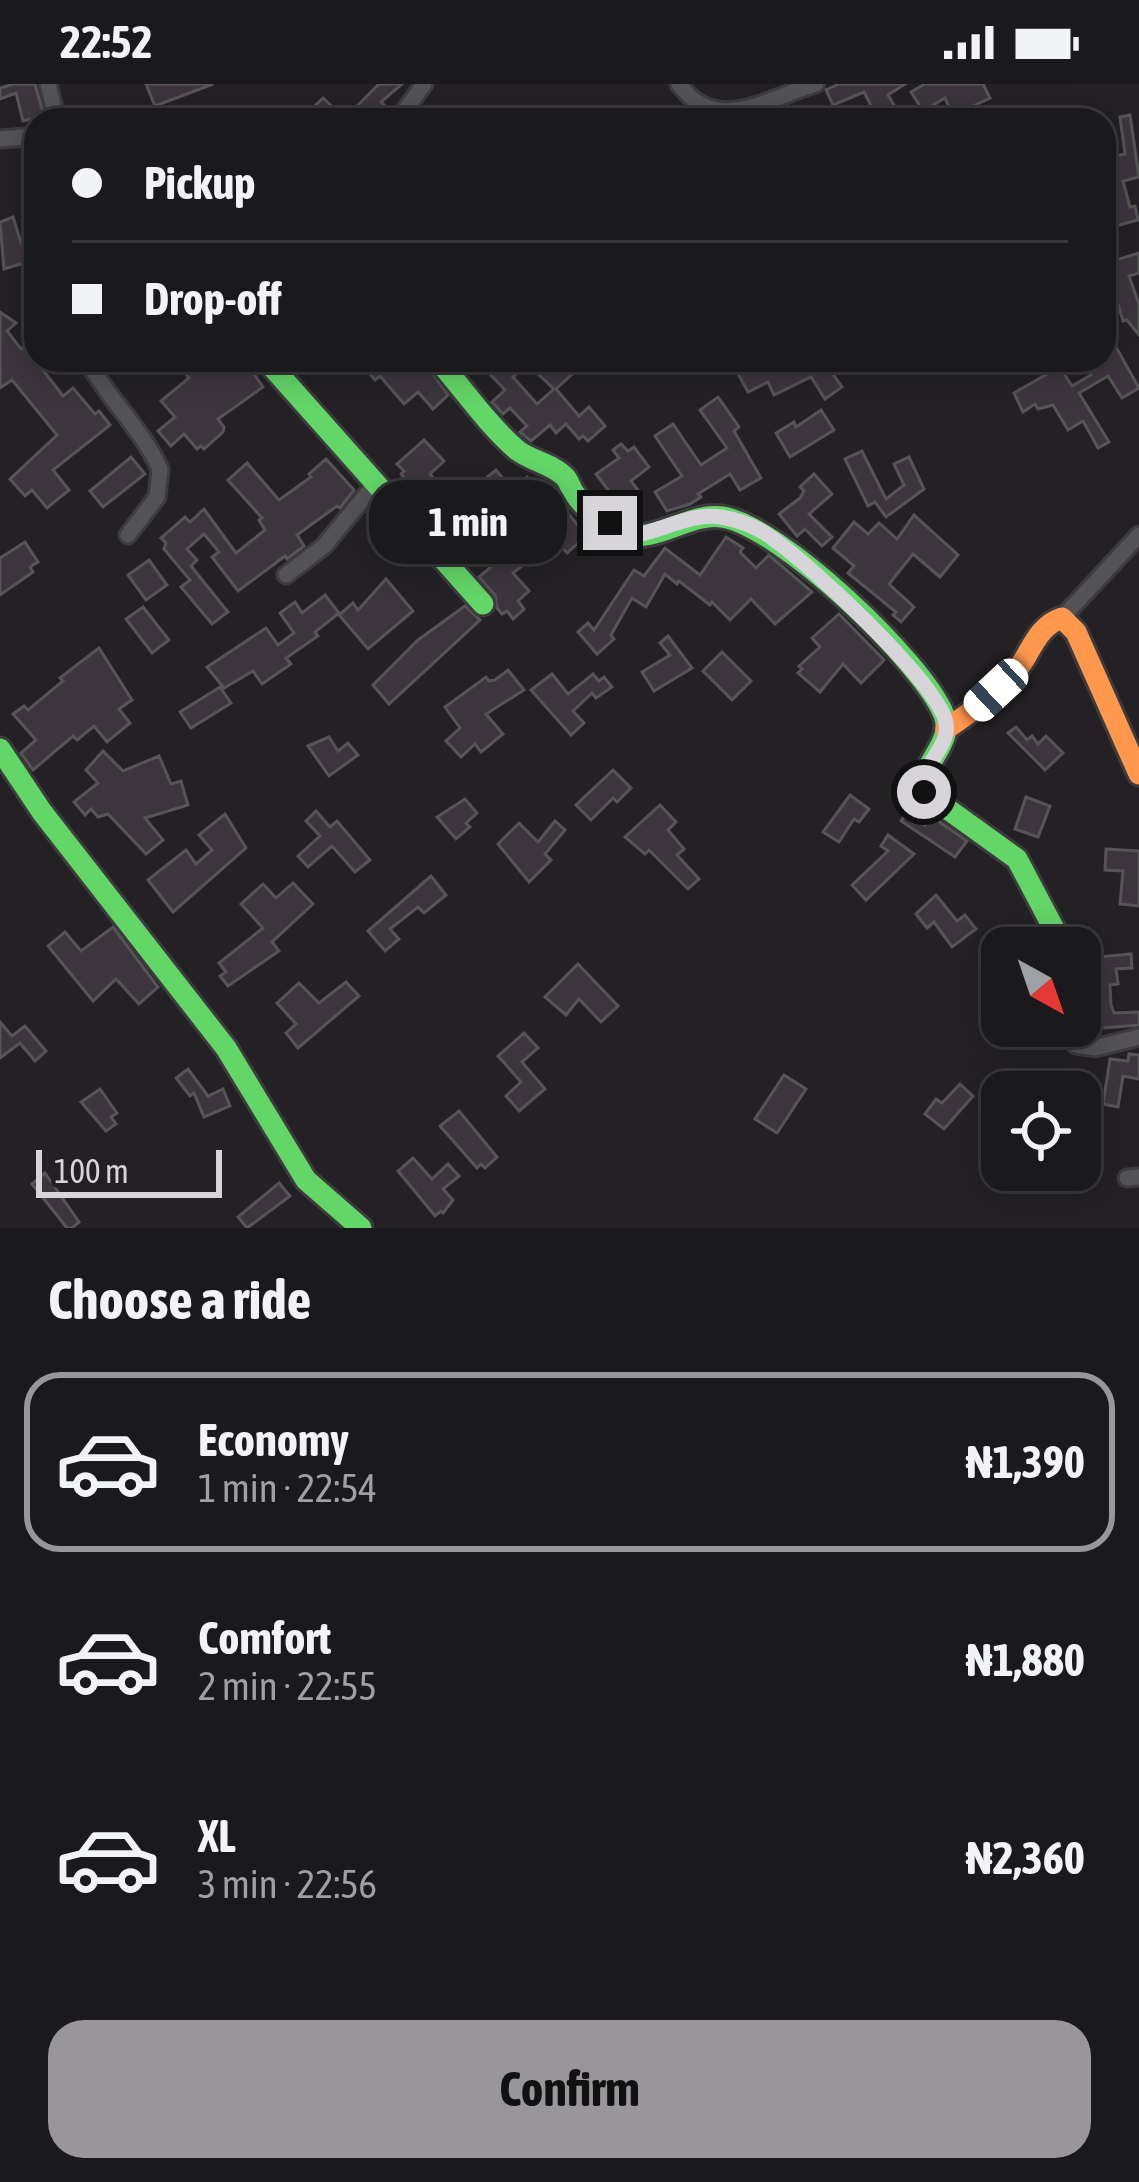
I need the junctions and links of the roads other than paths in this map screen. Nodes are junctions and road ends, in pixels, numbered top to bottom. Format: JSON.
{"nodes":[{"id":1,"x":679,"y":84,"type":"edge"},
{"id":2,"x":816,"y":84,"type":"edge"},
{"id":3,"x":713,"y":108,"type":"edge"},
{"id":4,"x":752,"y":108,"type":"edge"},
{"id":5,"x":93,"y":372,"type":"edge"},
{"id":6,"x":277,"y":372,"type":"edge"},
{"id":7,"x":449,"y":372,"type":"edge"},
{"id":8,"x":376,"y":483,"type":"junction"},
{"id":9,"x":128,"y":536,"type":"dead end"},
{"id":10,"x":1139,"y":536,"type":"edge"},
{"id":11,"x":286,"y":575,"type":"dead end"},
{"id":12,"x":483,"y":604,"type":"dead end"},
{"id":13,"x":1062,"y":618,"type":"junction"},
{"id":14,"x":946,"y":729,"type":"junction"},
{"id":15,"x":0,"y":749,"type":"edge"},
{"id":16,"x":1139,"y":774,"type":"edge"},
{"id":17,"x":1053,"y":927,"type":"edge"},
{"id":18,"x":1139,"y":1037,"type":"edge"},
{"id":19,"x":1101,"y":1046,"type":"edge"},
{"id":20,"x":361,"y":1228,"type":"edge"}],
"edges":[{"from":1,"to":3,"type":"street"},
{"from":2,"to":4,"type":"street"},
{"from":5,"to":9,"type":"street"},
{"from":6,"to":8,"type":"street"},
{"from":7,"to":14,"type":"street"},
{"from":8,"to":11,"type":"street"},
{"from":8,"to":12,"type":"street"},
{"from":10,"to":13,"type":"street"},
{"from":13,"to":14,"type":"street"},
{"from":13,"to":16,"type":"street"},
{"from":14,"to":17,"type":"street"},
{"from":15,"to":20,"type":"street"},
{"from":18,"to":19,"type":"street"}]}
